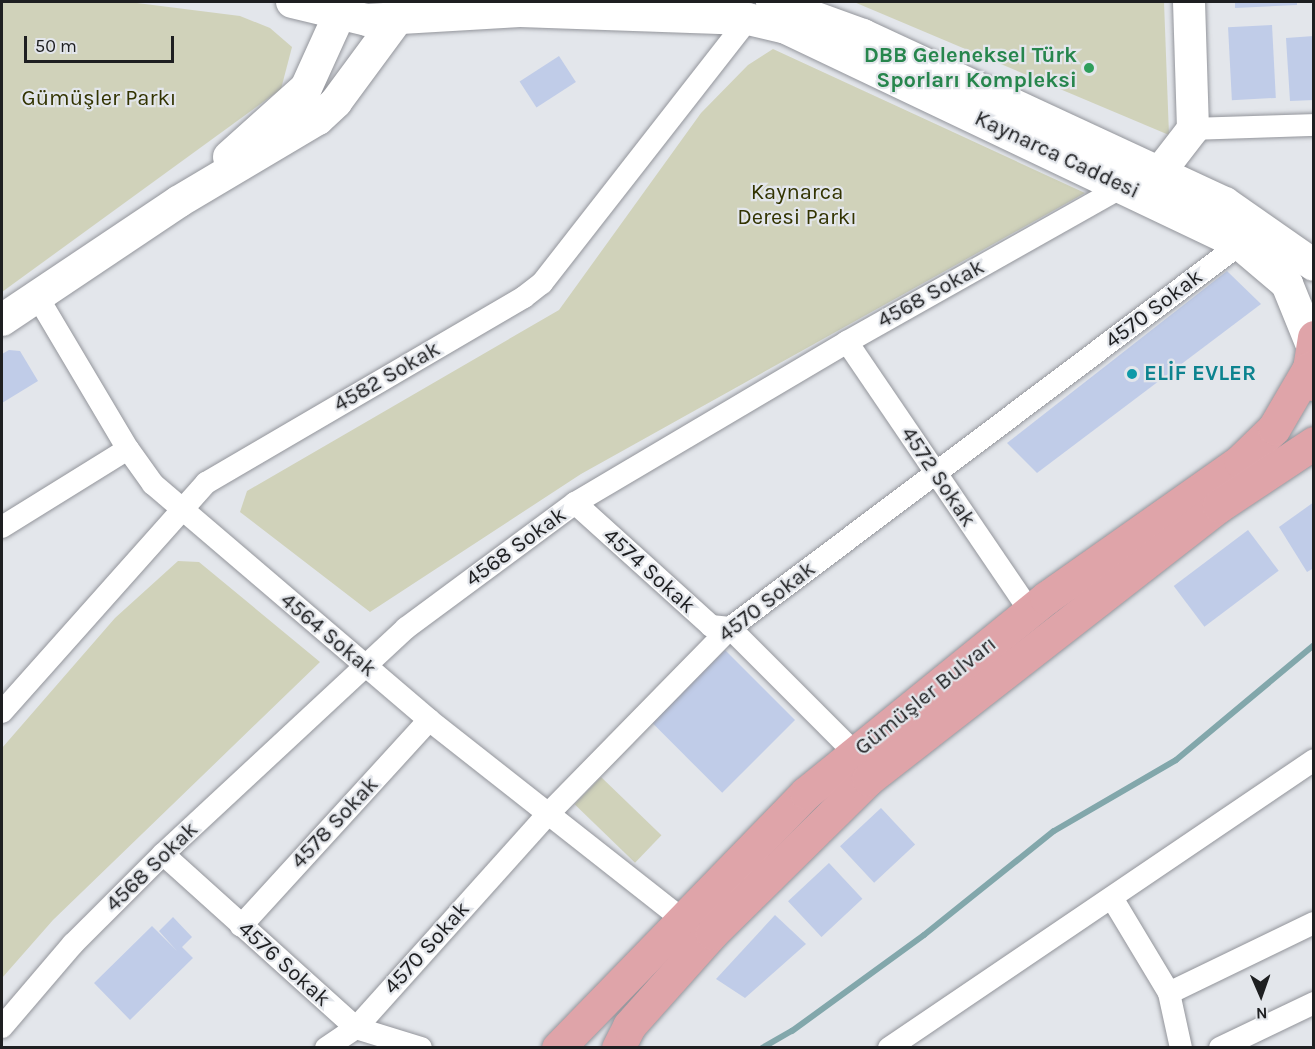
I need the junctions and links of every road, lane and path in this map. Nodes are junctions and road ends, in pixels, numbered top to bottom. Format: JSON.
{"nodes":[{"id":1,"x":292,"y":2,"type":"edge"},
{"id":2,"x":1189,"y":2,"type":"edge"},
{"id":3,"x":341,"y":6,"type":"edge"},
{"id":4,"x":398,"y":10,"type":"edge"},
{"id":5,"x":760,"y":10,"type":"edge"},
{"id":6,"x":1314,"y":125,"type":"edge"},
{"id":7,"x":1193,"y":129,"type":"junction"},
{"id":8,"x":1159,"y":173,"type":"junction"},
{"id":9,"x":1124,"y":186,"type":"junction"},
{"id":10,"x":178,"y":202,"type":"junction"},
{"id":11,"x":1240,"y":244,"type":"junction"},
{"id":12,"x":1314,"y":265,"type":"edge"},
{"id":13,"x":37,"y":296,"type":"junction"},
{"id":14,"x":2,"y":320,"type":"edge"},
{"id":15,"x":847,"y":342,"type":"junction"},
{"id":16,"x":1312,"y":358,"type":"edge"},
{"id":17,"x":1314,"y":443,"type":"edge"},
{"id":18,"x":128,"y":449,"type":"junction"},
{"id":19,"x":935,"y":476,"type":"junction"},
{"id":20,"x":575,"y":503,"type":"junction"},
{"id":21,"x":182,"y":511,"type":"junction"},
{"id":22,"x":2,"y":527,"type":"edge"},
{"id":23,"x":1030,"y":611,"type":"junction"},
{"id":24,"x":730,"y":628,"type":"junction"},
{"id":25,"x":363,"y":665,"type":"junction"},
{"id":26,"x":2,"y":712,"type":"edge"},
{"id":27,"x":429,"y":720,"type":"junction"},
{"id":28,"x":855,"y":753,"type":"junction"},
{"id":29,"x":1314,"y":760,"type":"edge"},
{"id":30,"x":549,"y":813,"type":"junction"},
{"id":31,"x":163,"y":854,"type":"junction"},
{"id":32,"x":1112,"y":898,"type":"junction"},
{"id":33,"x":681,"y":918,"type":"junction"},
{"id":34,"x":1314,"y":923,"type":"edge"},
{"id":35,"x":241,"y":926,"type":"junction"},
{"id":36,"x":1169,"y":993,"type":"junction"},
{"id":37,"x":1314,"y":1003,"type":"edge"},
{"id":38,"x":2,"y":1027,"type":"edge"},
{"id":39,"x":356,"y":1028,"type":"junction"},
{"id":40,"x":326,"y":1047,"type":"edge"},
{"id":41,"x":421,"y":1047,"type":"edge"},
{"id":42,"x":558,"y":1047,"type":"edge"},
{"id":43,"x":618,"y":1047,"type":"edge"},
{"id":44,"x":889,"y":1047,"type":"edge"},
{"id":45,"x":1180,"y":1047,"type":"edge"},
{"id":46,"x":1220,"y":1047,"type":"edge"}],
"edges":[{"from":1,"to":3,"type":"main road","name":"Kaynarca Caddesi"},
{"from":2,"to":7,"type":"main road"},
{"from":3,"to":4,"type":"main road","name":"Kaynarca Caddesi"},
{"from":3,"to":10,"type":"main road"},
{"from":4,"to":5,"type":"main road","name":"Kaynarca Caddesi"},
{"from":4,"to":10,"type":"main road"},
{"from":5,"to":8,"type":"main road","name":"Kaynarca Caddesi"},
{"from":5,"to":9,"type":"main road","name":"Kaynarca Caddesi"},
{"from":5,"to":21,"type":"street","name":"4582 Sokak"},
{"from":6,"to":7,"type":"street"},
{"from":7,"to":8,"type":"main road"},
{"from":8,"to":12,"type":"main road","name":"Kaynarca Caddesi"},
{"from":9,"to":11,"type":"main road","name":"Kaynarca Caddesi"},
{"from":9,"to":15,"type":"street","name":"4568 Sokak"},
{"from":10,"to":13,"type":"main road"},
{"from":11,"to":16,"type":"main road","name":"Kaynarca Caddesi"},
{"from":11,"to":19,"type":"street","name":"4570 Sokak"},
{"from":13,"to":14,"type":"main road"},
{"from":13,"to":18,"type":"street","name":"4564 Sokak"},
{"from":15,"to":19,"type":"street","name":"4572 Sokak"},
{"from":15,"to":20,"type":"street","name":"4568 Sokak"},
{"from":16,"to":23,"type":"main road","name":"Gümüşler Bulvarı"},
{"from":17,"to":43,"type":"main road","name":"Gümüşler Bulvarı"},
{"from":18,"to":21,"type":"street","name":"4564 Sokak"},
{"from":18,"to":22,"type":"street"},
{"from":19,"to":23,"type":"street","name":"4572 Sokak"},
{"from":19,"to":24,"type":"street","name":"4570 Sokak"},
{"from":20,"to":24,"type":"street","name":"4574 Sokak"},
{"from":20,"to":25,"type":"street","name":"4568 Sokak"},
{"from":21,"to":25,"type":"street","name":"4564 Sokak"},
{"from":21,"to":26,"type":"street","name":"4582 Sokak"},
{"from":23,"to":28,"type":"main road","name":"Gümüşler Bulvarı"},
{"from":24,"to":28,"type":"street","name":"4574 Sokak"},
{"from":24,"to":30,"type":"street","name":"4570 Sokak"},
{"from":25,"to":27,"type":"street","name":"4564 Sokak"},
{"from":25,"to":31,"type":"street","name":"4568 Sokak"},
{"from":27,"to":30,"type":"street","name":"4564 Sokak"},
{"from":27,"to":35,"type":"street","name":"4578 Sokak"},
{"from":28,"to":33,"type":"main road","name":"Gümüşler Bulvarı"},
{"from":29,"to":32,"type":"street"},
{"from":30,"to":33,"type":"street","name":"4564 Sokak"},
{"from":30,"to":39,"type":"street","name":"4570 Sokak"},
{"from":31,"to":35,"type":"street","name":"4576 Sokak"},
{"from":31,"to":38,"type":"street","name":"4568 Sokak"},
{"from":32,"to":36,"type":"street"},
{"from":32,"to":44,"type":"street"},
{"from":33,"to":42,"type":"main road","name":"Gümüşler Bulvarı"},
{"from":34,"to":36,"type":"street"},
{"from":35,"to":39,"type":"street","name":"4576 Sokak"},
{"from":36,"to":45,"type":"street"},
{"from":37,"to":46,"type":"street"},
{"from":39,"to":40,"type":"street","name":"4570 Sokak"},
{"from":39,"to":41,"type":"street","name":"4576 Sokak"}]}
